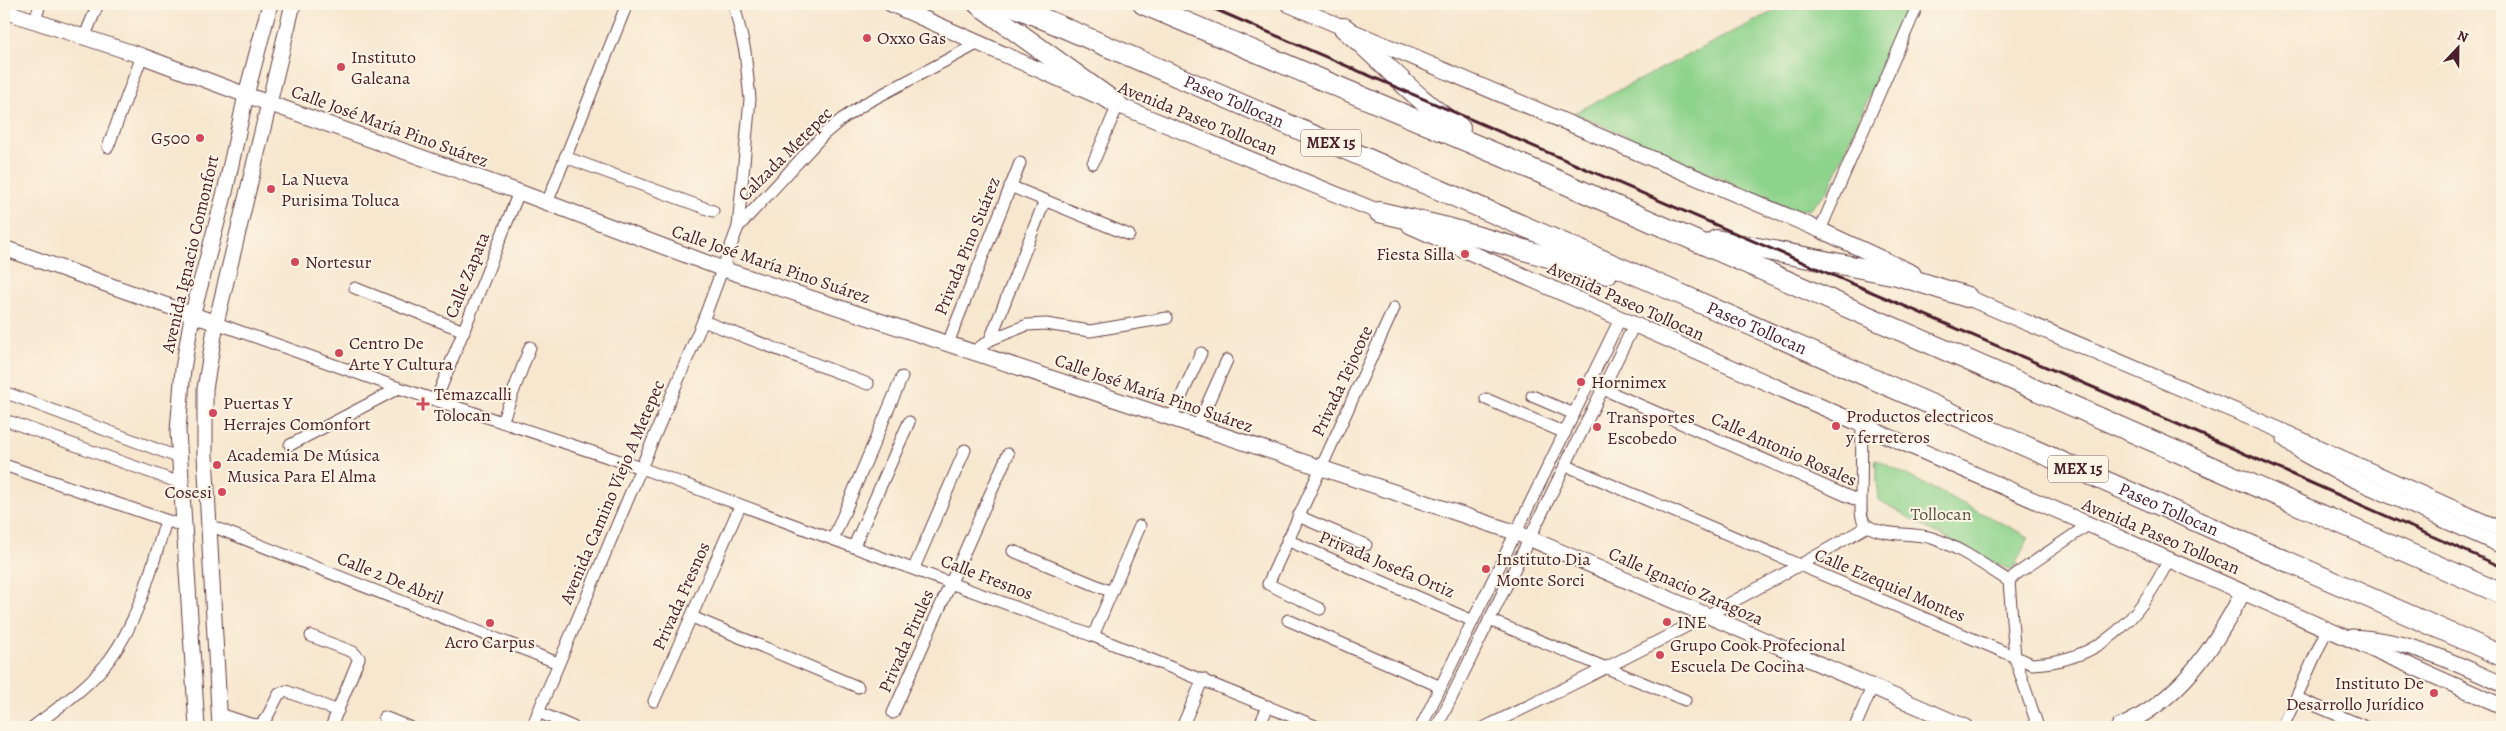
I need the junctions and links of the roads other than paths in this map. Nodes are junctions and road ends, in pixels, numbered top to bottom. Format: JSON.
{"nodes":[{"id":1,"x":40,"y":4,"type":"edge"},
{"id":2,"x":98,"y":4,"type":"edge"},
{"id":3,"x":270,"y":4,"type":"edge"},
{"id":4,"x":293,"y":4,"type":"edge"},
{"id":5,"x":627,"y":4,"type":"edge"},
{"id":6,"x":734,"y":4,"type":"edge"},
{"id":7,"x":892,"y":4,"type":"edge"},
{"id":8,"x":978,"y":4,"type":"edge"},
{"id":9,"x":1009,"y":4,"type":"edge"},
{"id":10,"x":1144,"y":4,"type":"edge"},
{"id":11,"x":1288,"y":4,"type":"edge"},
{"id":12,"x":1918,"y":4,"type":"edge"},
{"id":13,"x":5,"y":10,"type":"edge"},
{"id":14,"x":35,"y":21,"type":"junction"},
{"id":15,"x":1344,"y":28,"type":"junction"},
{"id":16,"x":84,"y":38,"type":"junction"},
{"id":17,"x":977,"y":44,"type":"junction"},
{"id":18,"x":142,"y":56,"type":"junction"},
{"id":19,"x":246,"y":95,"type":"junction"},
{"id":20,"x":269,"y":103,"type":"junction"},
{"id":21,"x":1118,"y":105,"type":"junction"},
{"id":22,"x":108,"y":147,"type":"dead end"},
{"id":23,"x":1504,"y":156,"type":"junction"},
{"id":24,"x":565,"y":157,"type":"junction"},
{"id":25,"x":1020,"y":162,"type":"dead end"},
{"id":26,"x":1093,"y":163,"type":"dead end"},
{"id":27,"x":1010,"y":186,"type":"junction"},
{"id":28,"x":519,"y":192,"type":"junction"},
{"id":29,"x":1045,"y":200,"type":"junction"},
{"id":30,"x":547,"y":203,"type":"junction"},
{"id":31,"x":712,"y":211,"type":"dead end"},
{"id":32,"x":1379,"y":212,"type":"junction"},
{"id":33,"x":738,"y":227,"type":"junction"},
{"id":34,"x":1672,"y":230,"type":"junction"},
{"id":35,"x":1820,"y":230,"type":"junction"},
{"id":36,"x":1129,"y":235,"type":"dead end"},
{"id":37,"x":4,"y":248,"type":"edge"},
{"id":38,"x":723,"y":269,"type":"junction"},
{"id":39,"x":1653,"y":282,"type":"junction"},
{"id":40,"x":356,"y":288,"type":"dead end"},
{"id":41,"x":1967,"y":297,"type":"junction"},
{"id":42,"x":1394,"y":308,"type":"dead end"},
{"id":43,"x":192,"y":316,"type":"junction"},
{"id":44,"x":1167,"y":318,"type":"dead end"},
{"id":45,"x":703,"y":321,"type":"junction"},
{"id":46,"x":1627,"y":322,"type":"junction"},
{"id":47,"x":216,"y":323,"type":"junction"},
{"id":48,"x":464,"y":331,"type":"junction"},
{"id":49,"x":990,"y":340,"type":"junction"},
{"id":50,"x":948,"y":343,"type":"junction"},
{"id":51,"x":530,"y":347,"type":"dead end"},
{"id":52,"x":973,"y":352,"type":"junction"},
{"id":53,"x":1201,"y":354,"type":"dead end"},
{"id":54,"x":1227,"y":360,"type":"dead end"},
{"id":55,"x":902,"y":378,"type":"dead end"},
{"id":56,"x":868,"y":384,"type":"dead end"},
{"id":57,"x":399,"y":388,"type":"junction"},
{"id":58,"x":1603,"y":389,"type":"junction"},
{"id":59,"x":4,"y":392,"type":"edge"},
{"id":60,"x":1532,"y":396,"type":"dead end"},
{"id":61,"x":1486,"y":399,"type":"dead end"},
{"id":62,"x":436,"y":400,"type":"junction"},
{"id":63,"x":1574,"y":414,"type":"junction"},
{"id":64,"x":1171,"y":419,"type":"junction"},
{"id":65,"x":11,"y":422,"type":"dead end"},
{"id":66,"x":502,"y":422,"type":"junction"},
{"id":67,"x":909,"y":422,"type":"dead end"},
{"id":68,"x":1862,"y":424,"type":"junction"},
{"id":69,"x":1197,"y":427,"type":"junction"},
{"id":70,"x":2275,"y":428,"type":"junction"},
{"id":71,"x":1564,"y":433,"type":"junction"},
{"id":72,"x":290,"y":445,"type":"dead end"},
{"id":73,"x":965,"y":450,"type":"dead end"},
{"id":74,"x":1008,"y":454,"type":"dead end"},
{"id":75,"x":180,"y":458,"type":"junction"},
{"id":76,"x":4,"y":465,"type":"edge"},
{"id":77,"x":1565,"y":465,"type":"junction"},
{"id":78,"x":641,"y":468,"type":"junction"},
{"id":79,"x":1320,"y":469,"type":"junction"},
{"id":80,"x":180,"y":482,"type":"junction"},
{"id":81,"x":1861,"y":502,"type":"junction"},
{"id":82,"x":740,"y":506,"type":"junction"},
{"id":83,"x":1298,"y":516,"type":"junction"},
{"id":84,"x":166,"y":520,"type":"junction"},
{"id":85,"x":209,"y":525,"type":"junction"},
{"id":86,"x":2088,"y":525,"type":"junction"},
{"id":87,"x":183,"y":526,"type":"junction"},
{"id":88,"x":1140,"y":526,"type":"dead end"},
{"id":89,"x":1868,"y":526,"type":"junction"},
{"id":90,"x":2502,"y":530,"type":"edge"},
{"id":91,"x":1523,"y":535,"type":"junction"},
{"id":92,"x":833,"y":539,"type":"junction"},
{"id":93,"x":1287,"y":540,"type":"junction"},
{"id":94,"x":1366,"y":545,"type":"dead end"},
{"id":95,"x":854,"y":546,"type":"junction"},
{"id":96,"x":2502,"y":546,"type":"edge"},
{"id":97,"x":1013,"y":551,"type":"dead end"},
{"id":98,"x":2169,"y":559,"type":"junction"},
{"id":99,"x":1801,"y":565,"type":"junction"},
{"id":100,"x":914,"y":568,"type":"junction"},
{"id":101,"x":2009,"y":581,"type":"junction"},
{"id":102,"x":951,"y":582,"type":"junction"},
{"id":103,"x":1112,"y":592,"type":"junction"},
{"id":104,"x":2243,"y":592,"type":"junction"},
{"id":105,"x":2502,"y":594,"type":"edge"},
{"id":106,"x":1320,"y":609,"type":"dead end"},
{"id":107,"x":692,"y":616,"type":"junction"},
{"id":108,"x":1707,"y":616,"type":"junction"},
{"id":109,"x":1288,"y":620,"type":"dead end"},
{"id":110,"x":1473,"y":620,"type":"junction"},
{"id":111,"x":1489,"y":620,"type":"junction"},
{"id":112,"x":2328,"y":629,"type":"junction"},
{"id":113,"x":311,"y":636,"type":"dead end"},
{"id":114,"x":1093,"y":636,"type":"junction"},
{"id":115,"x":2344,"y":636,"type":"junction"},
{"id":116,"x":2502,"y":656,"type":"edge"},
{"id":117,"x":2015,"y":658,"type":"junction"},
{"id":118,"x":558,"y":663,"type":"junction"},
{"id":119,"x":1608,"y":668,"type":"junction"},
{"id":120,"x":1203,"y":679,"type":"junction"},
{"id":121,"x":2502,"y":684,"type":"edge"},
{"id":122,"x":858,"y":687,"type":"dead end"},
{"id":123,"x":1441,"y":687,"type":"junction"},
{"id":124,"x":1872,"y":687,"type":"junction"},
{"id":125,"x":2296,"y":698,"type":"junction"},
{"id":126,"x":1685,"y":700,"type":"dead end"},
{"id":127,"x":654,"y":701,"type":"dead end"},
{"id":128,"x":1268,"y":706,"type":"junction"},
{"id":129,"x":2502,"y":706,"type":"edge"},
{"id":130,"x":338,"y":711,"type":"junction"},
{"id":131,"x":538,"y":712,"type":"junction"},
{"id":132,"x":893,"y":713,"type":"dead end"},
{"id":133,"x":384,"y":717,"type":"dead end"},
{"id":134,"x":220,"y":721,"type":"edge"},
{"id":135,"x":33,"y":727,"type":"edge"},
{"id":136,"x":197,"y":727,"type":"edge"},
{"id":137,"x":331,"y":727,"type":"edge"},
{"id":138,"x":409,"y":727,"type":"edge"},
{"id":139,"x":532,"y":727,"type":"edge"},
{"id":140,"x":573,"y":727,"type":"edge"},
{"id":141,"x":1182,"y":727,"type":"edge"},
{"id":142,"x":1259,"y":727,"type":"edge"},
{"id":143,"x":1318,"y":727,"type":"edge"},
{"id":144,"x":1421,"y":727,"type":"edge"},
{"id":145,"x":1438,"y":727,"type":"edge"},
{"id":146,"x":1485,"y":727,"type":"edge"},
{"id":147,"x":1855,"y":727,"type":"edge"},
{"id":148,"x":1965,"y":727,"type":"edge"},
{"id":149,"x":2038,"y":727,"type":"edge"},
{"id":150,"x":2119,"y":727,"type":"edge"},
{"id":151,"x":2283,"y":727,"type":"edge"},
{"id":152,"x":2366,"y":727,"type":"edge"}],
"edges":[{"from":1,"to":14,"type":"street"},
{"from":2,"to":16,"type":"street"},
{"from":3,"to":19,"type":"main road","name":"Avenida Ignacio Comonfort"},
{"from":4,"to":20,"type":"main road"},
{"from":5,"to":24,"type":"street"},
{"from":6,"to":33,"type":"street"},
{"from":7,"to":17,"type":"main road","name":"Avenida Paseo Tollocan"},
{"from":8,"to":21,"type":"highway"},
{"from":9,"to":39,"type":"highway","name":"Paseo Tollocan","number":"MEX 15"},
{"from":10,"to":23,"type":"highway"},
{"from":11,"to":15,"type":"main road"},
{"from":12,"to":35,"type":"street"},
{"from":13,"to":14,"type":"main road","name":"Calle José María Pino Suárez"},
{"from":14,"to":16,"type":"main road","name":"Calle José María Pino Suárez"},
{"from":15,"to":23,"type":"highway"},
{"from":15,"to":35,"type":"main road"},
{"from":16,"to":18,"type":"main road","name":"Calle José María Pino Suárez"},
{"from":17,"to":21,"type":"main road","name":"Avenida Paseo Tollocan"},
{"from":17,"to":33,"type":"street","name":"Calzada Metepec"},
{"from":18,"to":19,"type":"main road","name":"Calle José María Pino Suárez"},
{"from":18,"to":22,"type":"street"},
{"from":19,"to":20,"type":"main road","name":"Calle José María Pino Suárez"},
{"from":19,"to":43,"type":"main road","name":"Avenida Ignacio Comonfort"},
{"from":20,"to":28,"type":"main road","name":"Calle José María Pino Suárez"},
{"from":20,"to":47,"type":"main road"},
{"from":21,"to":26,"type":"street"},
{"from":21,"to":32,"type":"main road","name":"Avenida Paseo Tollocan"},
{"from":23,"to":34,"type":"highway"},
{"from":24,"to":30,"type":"street"},
{"from":24,"to":31,"type":"street"},
{"from":25,"to":27,"type":"street","name":"Privada Pino Suárez"},
{"from":27,"to":29,"type":"street"},
{"from":27,"to":50,"type":"street","name":"Privada Pino Suárez"},
{"from":28,"to":30,"type":"main road","name":"Calle José María Pino Suárez"},
{"from":28,"to":48,"type":"street","name":"Calle Zapata"},
{"from":29,"to":36,"type":"street"},
{"from":29,"to":49,"type":"street"},
{"from":30,"to":38,"type":"main road","name":"Calle José María Pino Suárez"},
{"from":32,"to":39,"type":"highway"},
{"from":32,"to":46,"type":"main road","name":"Avenida Paseo Tollocan"},
{"from":33,"to":38,"type":"street","name":"Calzada Metepec"},
{"from":34,"to":41,"type":"highway"},
{"from":34,"to":105,"type":"highway"},
{"from":35,"to":41,"type":"main road"},
{"from":37,"to":43,"type":"main road"},
{"from":38,"to":45,"type":"street","name":"Avenida Camino Viejo A Metepec"},
{"from":38,"to":50,"type":"main road","name":"Calle José María Pino Suárez"},
{"from":39,"to":116,"type":"highway","name":"Paseo Tollocan","number":"MEX 15"},
{"from":40,"to":48,"type":"street"},
{"from":41,"to":70,"type":"main road"},
{"from":42,"to":79,"type":"street","name":"Privada Tejocote"},
{"from":43,"to":47,"type":"main road"},
{"from":43,"to":75,"type":"main road","name":"Avenida Ignacio Comonfort"},
{"from":44,"to":49,"type":"street"},
{"from":45,"to":56,"type":"street"},
{"from":45,"to":78,"type":"street","name":"Avenida Camino Viejo A Metepec"},
{"from":46,"to":58,"type":"street"},
{"from":46,"to":63,"type":"street"},
{"from":46,"to":68,"type":"main road","name":"Avenida Paseo Tollocan"},
{"from":47,"to":57,"type":"street","name":"Calle Fresnos"},
{"from":47,"to":85,"type":"main road"},
{"from":48,"to":62,"type":"street","name":"Calle Zapata"},
{"from":49,"to":52,"type":"street"},
{"from":50,"to":52,"type":"main road","name":"Calle José María Pino Suárez"},
{"from":51,"to":66,"type":"street"},
{"from":52,"to":64,"type":"main road","name":"Calle José María Pino Suárez"},
{"from":53,"to":64,"type":"street"},
{"from":54,"to":69,"type":"street"},
{"from":55,"to":92,"type":"street"},
{"from":57,"to":62,"type":"street","name":"Calle Fresnos"},
{"from":57,"to":72,"type":"street"},
{"from":58,"to":77,"type":"street"},
{"from":58,"to":81,"type":"street","name":"Calle Antonio Rosales"},
{"from":59,"to":75,"type":"street"},
{"from":60,"to":63,"type":"street"},
{"from":61,"to":71,"type":"street"},
{"from":62,"to":66,"type":"street","name":"Calle Fresnos"},
{"from":63,"to":71,"type":"street"},
{"from":64,"to":69,"type":"main road","name":"Calle José María Pino Suárez"},
{"from":65,"to":80,"type":"street"},
{"from":66,"to":78,"type":"street","name":"Calle Fresnos"},
{"from":67,"to":95,"type":"street"},
{"from":68,"to":81,"type":"street"},
{"from":68,"to":86,"type":"main road","name":"Avenida Paseo Tollocan"},
{"from":69,"to":79,"type":"main road","name":"Calle José María Pino Suárez"},
{"from":70,"to":90,"type":"main road"},
{"from":70,"to":96,"type":"main road"},
{"from":71,"to":91,"type":"street"},
{"from":73,"to":100,"type":"street"},
{"from":74,"to":102,"type":"street","name":"Privada Pirules"},
{"from":75,"to":80,"type":"main road","name":"Avenida Ignacio Comonfort"},
{"from":76,"to":84,"type":"street"},
{"from":77,"to":91,"type":"street"},
{"from":77,"to":99,"type":"street","name":"Calle Ezequiel Montes"},
{"from":78,"to":82,"type":"street","name":"Calle Fresnos"},
{"from":78,"to":118,"type":"street","name":"Avenida Camino Viejo A Metepec"},
{"from":79,"to":83,"type":"street","name":"Privada Tejocote"},
{"from":79,"to":91,"type":"main road","name":"Calle José María Pino Suárez"},
{"from":80,"to":87,"type":"main road","name":"Avenida Ignacio Comonfort"},
{"from":81,"to":89,"type":"street","name":"Calle Antonio Rosales"},
{"from":82,"to":92,"type":"street","name":"Calle Fresnos"},
{"from":82,"to":107,"type":"street","name":"Privada Fresnos"},
{"from":83,"to":93,"type":"street","name":"Privada Tejocote"},
{"from":83,"to":94,"type":"street"},
{"from":84,"to":87,"type":"street"},
{"from":84,"to":135,"type":"street"},
{"from":85,"to":118,"type":"street","name":"Calle 2 De Abril"},
{"from":85,"to":134,"type":"main road"},
{"from":86,"to":98,"type":"main road","name":"Avenida Paseo Tollocan"},
{"from":86,"to":101,"type":"street"},
{"from":87,"to":136,"type":"main road","name":"Avenida Ignacio Comonfort"},
{"from":88,"to":103,"type":"street"},
{"from":89,"to":99,"type":"street"},
{"from":89,"to":101,"type":"street"},
{"from":91,"to":108,"type":"main road","name":"Calle Ignacio Zaragoza"},
{"from":91,"to":110,"type":"street"},
{"from":91,"to":111,"type":"street"},
{"from":92,"to":95,"type":"street","name":"Calle Fresnos"},
{"from":93,"to":106,"type":"street","name":"Privada Tejocote"},
{"from":93,"to":110,"type":"street","name":"Privada Josefa Ortiz"},
{"from":95,"to":100,"type":"street","name":"Calle Fresnos"},
{"from":97,"to":103,"type":"street"},
{"from":98,"to":104,"type":"main road","name":"Avenida Paseo Tollocan"},
{"from":98,"to":117,"type":"street","name":"Calle Ezequiel Montes"},
{"from":99,"to":108,"type":"street"},
{"from":99,"to":117,"type":"street","name":"Calle Ezequiel Montes"},
{"from":100,"to":102,"type":"street","name":"Calle Fresnos"},
{"from":101,"to":117,"type":"street"},
{"from":102,"to":114,"type":"street","name":"Calle Fresnos"},
{"from":102,"to":132,"type":"street","name":"Privada Pirules"},
{"from":103,"to":114,"type":"street"},
{"from":104,"to":112,"type":"main road","name":"Avenida Paseo Tollocan"},
{"from":104,"to":150,"type":"main road"},
{"from":107,"to":122,"type":"street"},
{"from":107,"to":127,"type":"street","name":"Privada Fresnos"},
{"from":108,"to":119,"type":"street"},
{"from":108,"to":124,"type":"main road","name":"Calle Ignacio Zaragoza"},
{"from":109,"to":123,"type":"street"},
{"from":110,"to":123,"type":"street"},
{"from":111,"to":119,"type":"street"},
{"from":111,"to":145,"type":"street"},
{"from":112,"to":115,"type":"main road","name":"Avenida Paseo Tollocan"},
{"from":112,"to":125,"type":"street"},
{"from":113,"to":130,"type":"street"},
{"from":114,"to":120,"type":"street","name":"Calle Fresnos"},
{"from":115,"to":121,"type":"main road","name":"Avenida Paseo Tollocan"},
{"from":115,"to":129,"type":"main road","name":"Avenida Paseo Tollocan"},
{"from":117,"to":149,"type":"street"},
{"from":118,"to":131,"type":"street","name":"Avenida Camino Viejo A Metepec"},
{"from":119,"to":126,"type":"street"},
{"from":119,"to":146,"type":"street"},
{"from":120,"to":128,"type":"street","name":"Calle Fresnos"},
{"from":120,"to":141,"type":"street"},
{"from":123,"to":144,"type":"street"},
{"from":124,"to":147,"type":"street"},
{"from":124,"to":148,"type":"main road","name":"Calle Ignacio Zaragoza"},
{"from":125,"to":151,"type":"street"},
{"from":125,"to":152,"type":"street"},
{"from":128,"to":142,"type":"street"},
{"from":128,"to":143,"type":"street","name":"Calle Fresnos"},
{"from":130,"to":134,"type":"street"},
{"from":130,"to":137,"type":"street"},
{"from":131,"to":139,"type":"street","name":"Avenida Camino Viejo A Metepec"},
{"from":131,"to":140,"type":"street"},
{"from":133,"to":138,"type":"street"}]}
